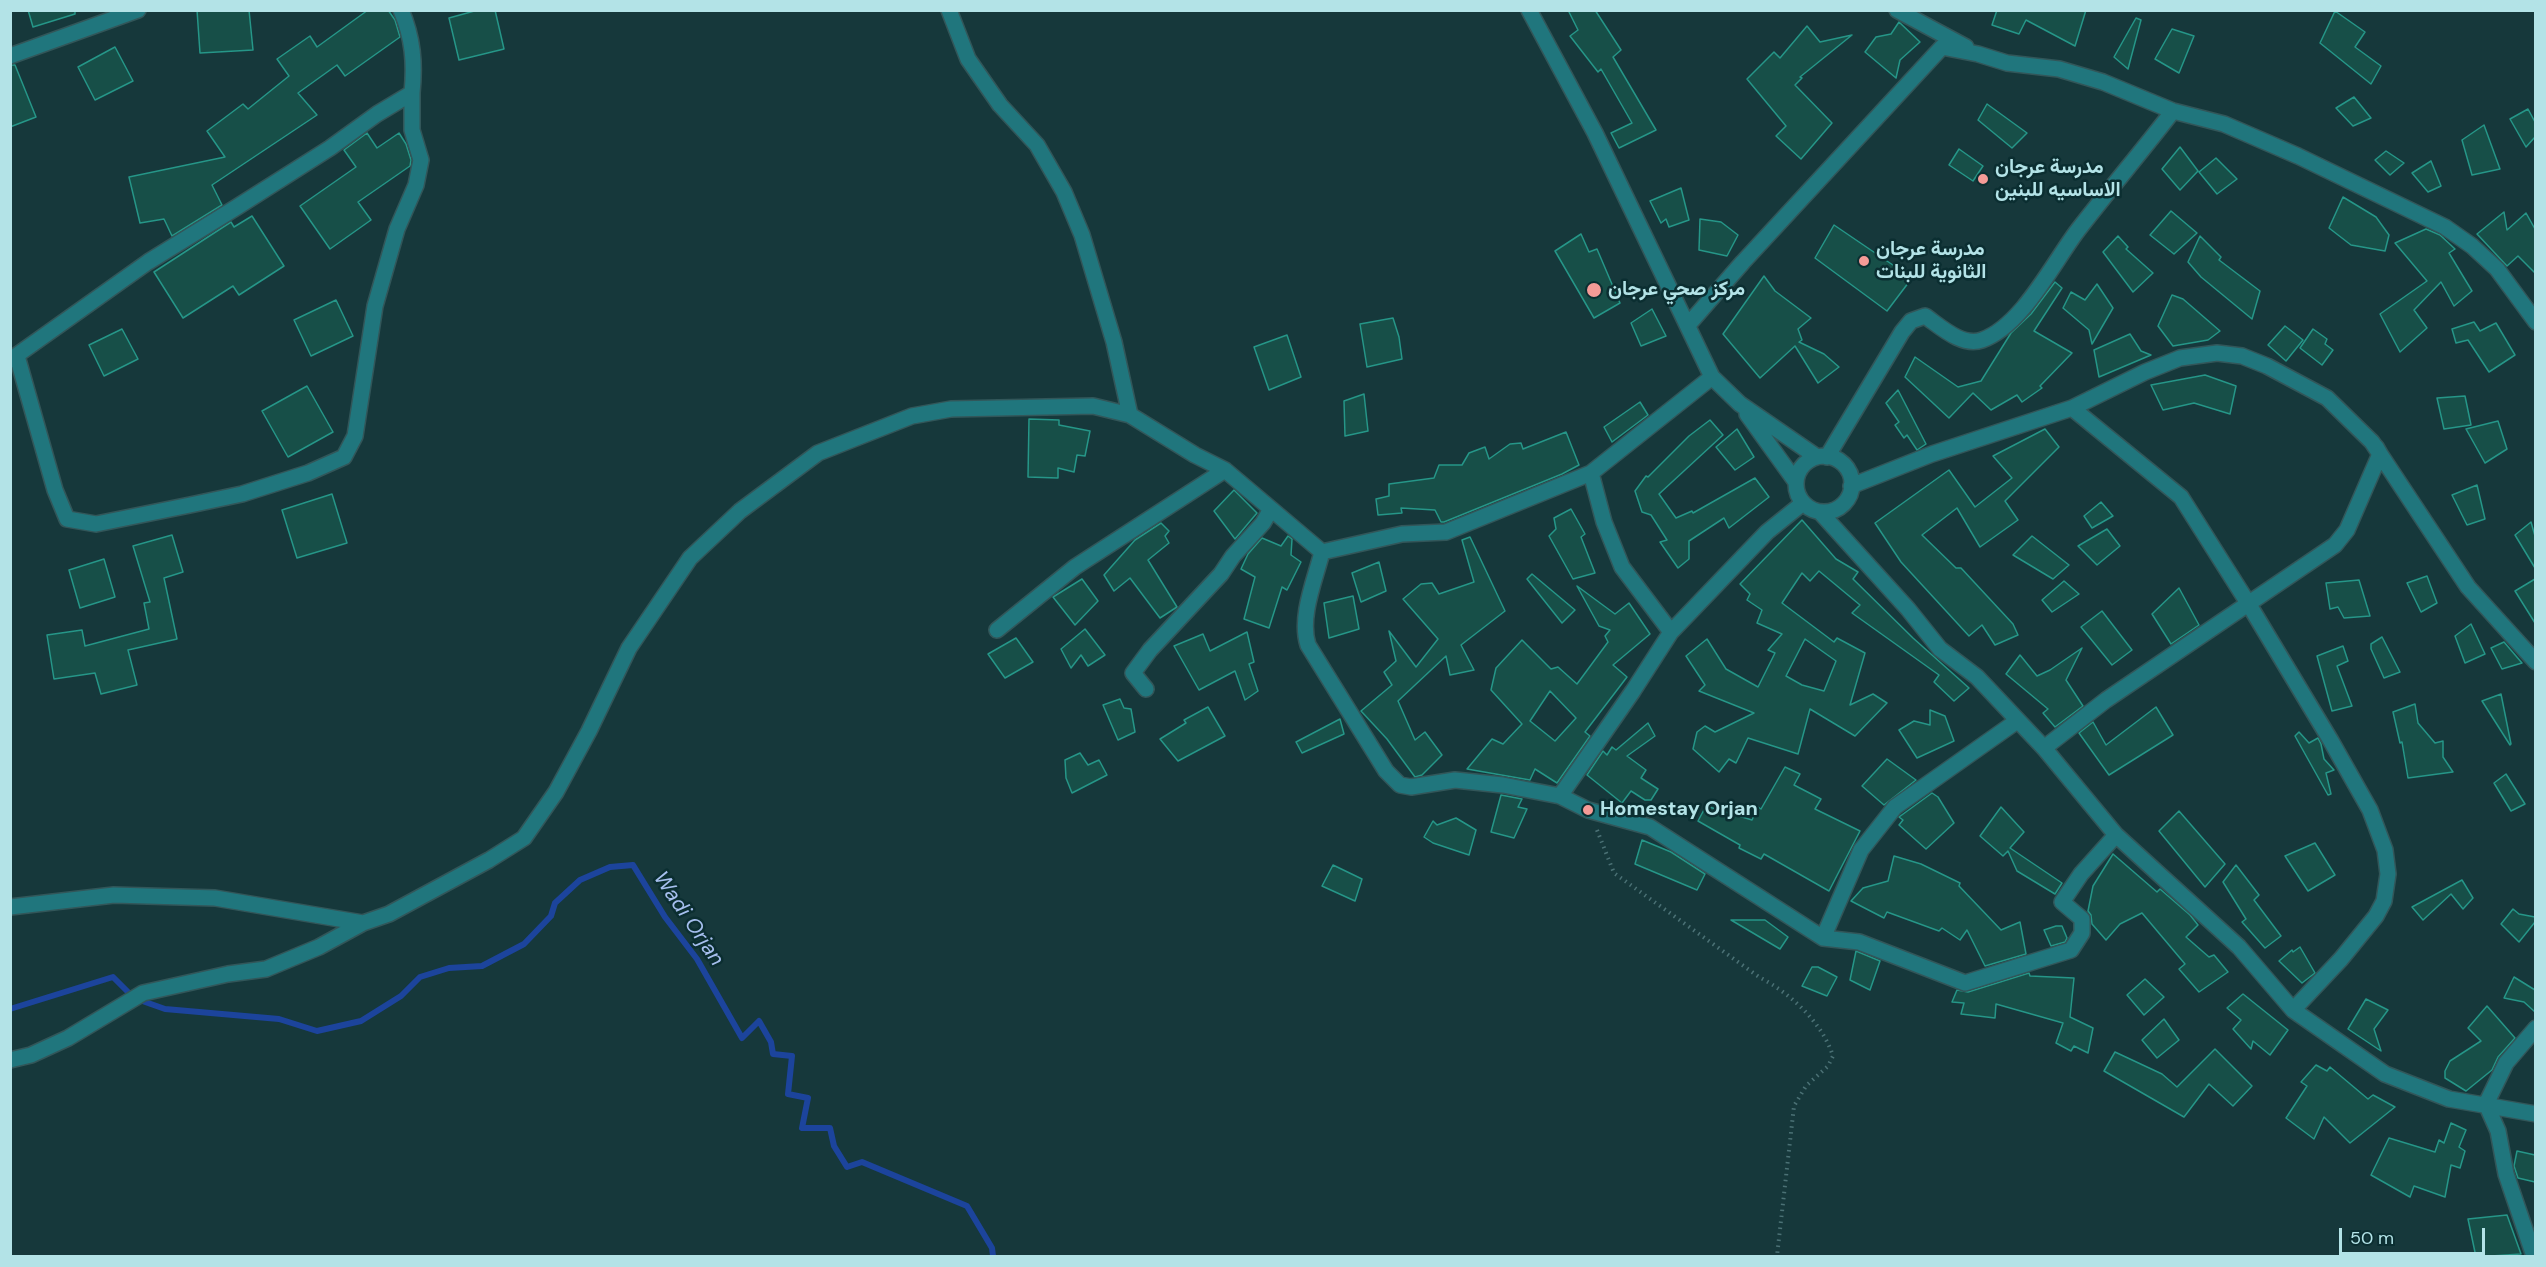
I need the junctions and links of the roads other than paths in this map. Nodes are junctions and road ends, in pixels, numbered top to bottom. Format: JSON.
{"nodes":[{"id":1,"x":138,"y":10,"type":"edge"},
{"id":2,"x":401,"y":10,"type":"edge"},
{"id":3,"x":949,"y":10,"type":"edge"},
{"id":4,"x":1528,"y":10,"type":"edge"},
{"id":5,"x":1897,"y":10,"type":"edge"},
{"id":6,"x":11,"y":54,"type":"edge"},
{"id":7,"x":1978,"y":54,"type":"junction"},
{"id":8,"x":412,"y":93,"type":"junction"},
{"id":9,"x":2173,"y":111,"type":"junction"},
{"id":10,"x":2535,"y":322,"type":"edge"},
{"id":11,"x":1688,"y":325,"type":"junction"},
{"id":12,"x":14,"y":358,"type":"edge"},
{"id":13,"x":1712,"y":377,"type":"junction"},
{"id":14,"x":1740,"y":404,"type":"junction"},
{"id":15,"x":2072,"y":408,"type":"junction"},
{"id":16,"x":1130,"y":415,"type":"junction"},
{"id":17,"x":2372,"y":442,"type":"junction"},
{"id":18,"x":1822,"y":457,"type":"junction"},
{"id":19,"x":1225,"y":470,"type":"junction"},
{"id":20,"x":1592,"y":472,"type":"junction"},
{"id":21,"x":1796,"y":482,"type":"junction"},
{"id":22,"x":1851,"y":486,"type":"junction"},
{"id":23,"x":1803,"y":503,"type":"junction"},
{"id":24,"x":1270,"y":509,"type":"junction"},
{"id":25,"x":1821,"y":512,"type":"junction"},
{"id":26,"x":1322,"y":552,"type":"junction"},
{"id":27,"x":2248,"y":603,"type":"junction"},
{"id":28,"x":997,"y":630,"type":"dead end"},
{"id":29,"x":1671,"y":632,"type":"junction"},
{"id":30,"x":2535,"y":663,"type":"edge"},
{"id":31,"x":1146,"y":690,"type":"dead end"},
{"id":32,"x":2017,"y":721,"type":"junction"},
{"id":33,"x":2044,"y":748,"type":"junction"},
{"id":34,"x":1560,"y":796,"type":"junction"},
{"id":35,"x":2116,"y":835,"type":"junction"},
{"id":36,"x":10,"y":907,"type":"edge"},
{"id":37,"x":363,"y":923,"type":"junction"},
{"id":38,"x":1823,"y":938,"type":"junction"},
{"id":39,"x":2294,"y":1010,"type":"junction"},
{"id":40,"x":2535,"y":1028,"type":"edge"},
{"id":41,"x":10,"y":1060,"type":"edge"},
{"id":42,"x":2486,"y":1104,"type":"junction"},
{"id":43,"x":2535,"y":1114,"type":"edge"},
{"id":44,"x":2534,"y":1257,"type":"edge"}],
"edges":[{"from":1,"to":6,"type":"street"},
{"from":2,"to":8,"type":"street"},
{"from":3,"to":16,"type":"street"},
{"from":4,"to":11,"type":"street"},
{"from":5,"to":7,"type":"street"},
{"from":7,"to":9,"type":"street"},
{"from":7,"to":11,"type":"street"},
{"from":8,"to":12,"type":"street"},
{"from":8,"to":12,"type":"street"},
{"from":9,"to":10,"type":"street"},
{"from":9,"to":18,"type":"street"},
{"from":11,"to":13,"type":"street"},
{"from":13,"to":14,"type":"street"},
{"from":13,"to":20,"type":"street"},
{"from":14,"to":18,"type":"street"},
{"from":14,"to":21,"type":"street"},
{"from":15,"to":17,"type":"street"},
{"from":15,"to":22,"type":"street"},
{"from":15,"to":27,"type":"street"},
{"from":16,"to":19,"type":"street"},
{"from":16,"to":37,"type":"street"},
{"from":17,"to":27,"type":"street"},
{"from":17,"to":30,"type":"street"},
{"from":18,"to":21,"type":"street"},
{"from":18,"to":22,"type":"street"},
{"from":19,"to":24,"type":"street"},
{"from":19,"to":28,"type":"street"},
{"from":20,"to":26,"type":"street"},
{"from":20,"to":29,"type":"street"},
{"from":21,"to":23,"type":"street"},
{"from":22,"to":25,"type":"street"},
{"from":23,"to":25,"type":"street"},
{"from":23,"to":29,"type":"street"},
{"from":24,"to":26,"type":"street"},
{"from":24,"to":31,"type":"street"},
{"from":25,"to":32,"type":"street"},
{"from":26,"to":34,"type":"street"},
{"from":27,"to":33,"type":"street"},
{"from":27,"to":39,"type":"street"},
{"from":29,"to":34,"type":"street"},
{"from":32,"to":33,"type":"street"},
{"from":32,"to":38,"type":"street"},
{"from":33,"to":35,"type":"street"},
{"from":34,"to":38,"type":"street"},
{"from":35,"to":38,"type":"street"},
{"from":35,"to":39,"type":"street"},
{"from":36,"to":37,"type":"street"},
{"from":37,"to":41,"type":"street"},
{"from":39,"to":42,"type":"street"},
{"from":40,"to":42,"type":"street"},
{"from":42,"to":43,"type":"street"},
{"from":42,"to":44,"type":"street"}]}
